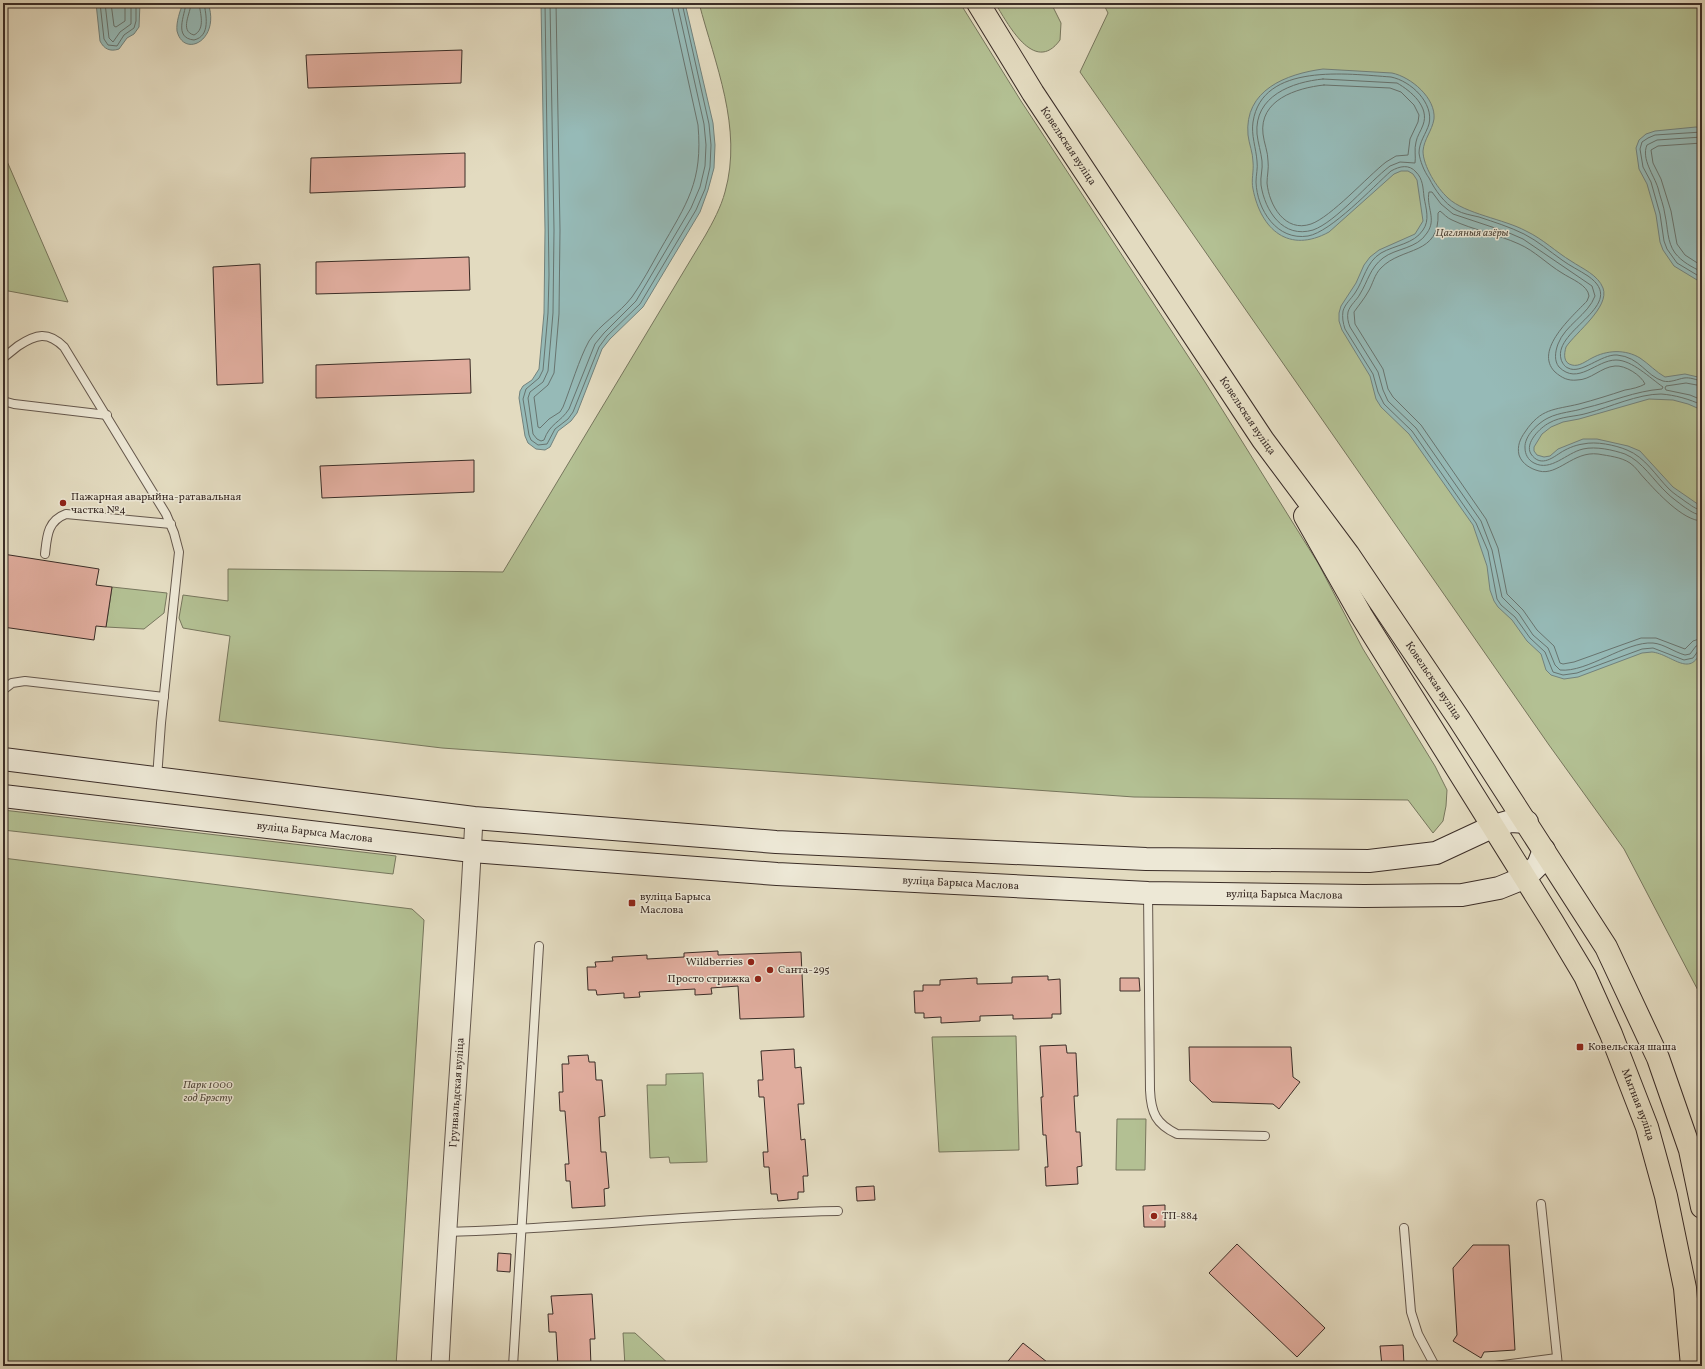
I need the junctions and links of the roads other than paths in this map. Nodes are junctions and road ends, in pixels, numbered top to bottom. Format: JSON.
{"nodes":[{"id":1,"x":978,"y":3,"type":"edge"},
{"id":2,"x":3,"y":358,"type":"edge"},
{"id":3,"x":3,"y":401,"type":"edge"},
{"id":4,"x":107,"y":415,"type":"junction"},
{"id":5,"x":1263,"y":440,"type":"junction"},
{"id":6,"x":171,"y":524,"type":"junction"},
{"id":7,"x":45,"y":554,"type":"dead end"},
{"id":8,"x":3,"y":690,"type":"edge"},
{"id":9,"x":164,"y":697,"type":"junction"},
{"id":10,"x":3,"y":759,"type":"edge"},
{"id":11,"x":157,"y":778,"type":"junction"},
{"id":12,"x":3,"y":796,"type":"edge"},
{"id":13,"x":474,"y":818,"type":"junction"},
{"id":14,"x":1527,"y":822,"type":"junction"},
{"id":15,"x":1494,"y":826,"type":"junction"},
{"id":16,"x":1544,"y":850,"type":"junction"},
{"id":17,"x":472,"y":851,"type":"junction"},
{"id":18,"x":1526,"y":877,"type":"junction"},
{"id":19,"x":1148,"y":893,"type":"junction"},
{"id":20,"x":539,"y":946,"type":"dead end"},
{"id":21,"x":1265,"y":1136,"type":"dead end"},
{"id":22,"x":1542,"y":1204,"type":"dead end"},
{"id":23,"x":1702,"y":1207,"type":"edge"},
{"id":24,"x":838,"y":1211,"type":"dead end"},
{"id":25,"x":1404,"y":1228,"type":"dead end"},
{"id":26,"x":520,"y":1229,"type":"junction"},
{"id":27,"x":447,"y":1232,"type":"junction"},
{"id":28,"x":1558,"y":1362,"type":"edge"},
{"id":29,"x":440,"y":1366,"type":"edge"},
{"id":30,"x":513,"y":1366,"type":"edge"},
{"id":31,"x":1435,"y":1366,"type":"edge"},
{"id":32,"x":1495,"y":1366,"type":"edge"},
{"id":33,"x":1692,"y":1366,"type":"edge"}],
"edges":[{"from":1,"to":5,"type":"highway","name":"Ковельская вуліца"},
{"from":2,"to":4,"type":"lane"},
{"from":3,"to":4,"type":"lane"},
{"from":4,"to":6,"type":"lane"},
{"from":5,"to":14,"type":"highway","name":"Ковельская вуліца"},
{"from":5,"to":15,"type":"highway","name":"Мытная вуліца"},
{"from":6,"to":7,"type":"lane"},
{"from":6,"to":9,"type":"lane"},
{"from":8,"to":9,"type":"lane"},
{"from":9,"to":11,"type":"lane"},
{"from":10,"to":11,"type":"main road"},
{"from":11,"to":13,"type":"main road"},
{"from":12,"to":17,"type":"main road","name":"вуліца Барыса Маслова"},
{"from":13,"to":15,"type":"main road"},
{"from":13,"to":17,"type":"street","name":"Грунвальдская вуліца"},
{"from":14,"to":15,"type":"main road"},
{"from":14,"to":16,"type":"highway"},
{"from":15,"to":18,"type":"highway","name":"Мытная вуліца"},
{"from":16,"to":18,"type":"main road","name":"вуліца Барыса Маслова"},
{"from":16,"to":23,"type":"highway"},
{"from":17,"to":19,"type":"main road","name":"вуліца Барыса Маслова"},
{"from":17,"to":27,"type":"street","name":"Грунвальдская вуліца"},
{"from":18,"to":19,"type":"main road","name":"вуліца Барыса Маслова"},
{"from":18,"to":33,"type":"highway","name":"Мытная вуліца"},
{"from":19,"to":21,"type":"lane"},
{"from":20,"to":26,"type":"lane"},
{"from":22,"to":28,"type":"lane"},
{"from":24,"to":26,"type":"lane"},
{"from":25,"to":31,"type":"lane"},
{"from":26,"to":27,"type":"lane"},
{"from":26,"to":30,"type":"lane"},
{"from":27,"to":29,"type":"street","name":"Грунвальдская вуліца"},
{"from":28,"to":32,"type":"lane"}]}
